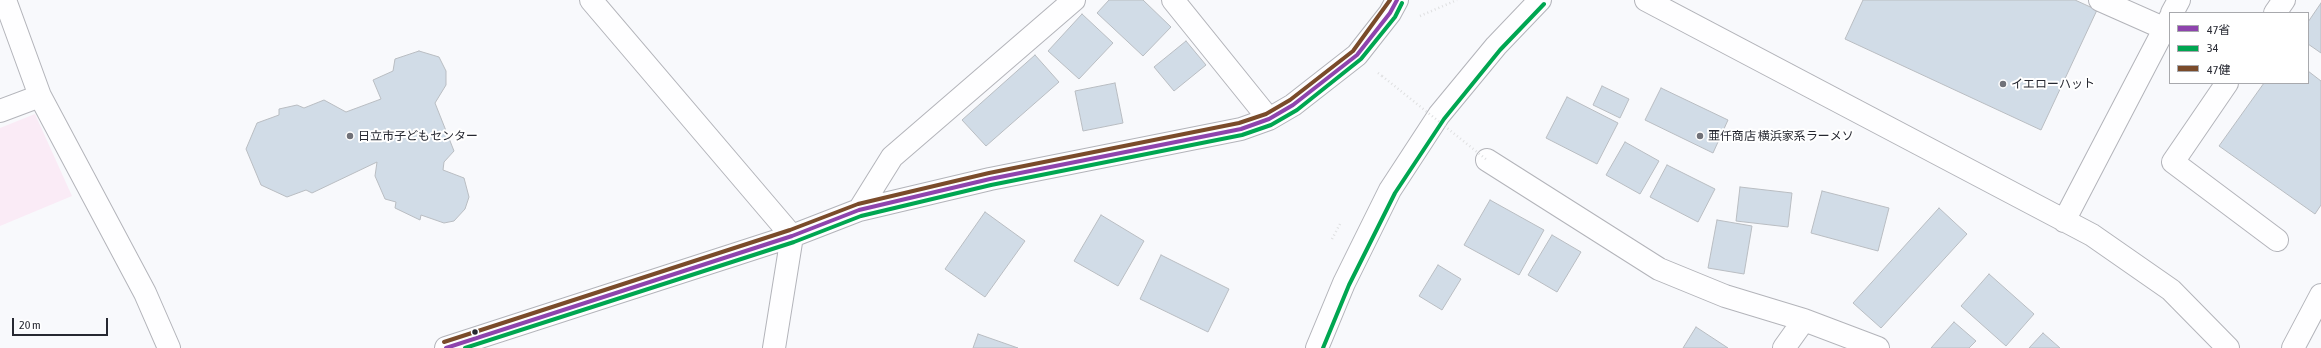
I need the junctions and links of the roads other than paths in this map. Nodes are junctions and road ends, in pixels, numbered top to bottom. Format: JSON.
{"nodes":[{"id":1,"x":5,"y":0,"type":"edge"},
{"id":2,"x":591,"y":0,"type":"edge"},
{"id":3,"x":1074,"y":0,"type":"edge"},
{"id":4,"x":1173,"y":0,"type":"edge"},
{"id":5,"x":1397,"y":0,"type":"edge"},
{"id":6,"x":1540,"y":0,"type":"edge"},
{"id":7,"x":1646,"y":0,"type":"edge"},
{"id":8,"x":2100,"y":0,"type":"edge"},
{"id":9,"x":2179,"y":0,"type":"edge"},
{"id":10,"x":2174,"y":12,"type":"edge"},
{"id":11,"x":2169,"y":23,"type":"edge"},
{"id":12,"x":2226,"y":84,"type":"edge"},
{"id":13,"x":40,"y":96,"type":"junction"},
{"id":14,"x":0,"y":111,"type":"edge"},
{"id":15,"x":1269,"y":119,"type":"junction"},
{"id":16,"x":1487,"y":160,"type":"road end"},
{"id":17,"x":859,"y":210,"type":"junction"},
{"id":18,"x":2064,"y":221,"type":"junction"},
{"id":19,"x":792,"y":236,"type":"junction"},
{"id":20,"x":2277,"y":240,"type":"dead end"},
{"id":21,"x":2321,"y":295,"type":"edge"},
{"id":22,"x":1804,"y":320,"type":"junction"},
{"id":23,"x":169,"y":348,"type":"edge"},
{"id":24,"x":446,"y":348,"type":"edge"},
{"id":25,"x":774,"y":348,"type":"edge"},
{"id":26,"x":1317,"y":348,"type":"edge"},
{"id":27,"x":1784,"y":348,"type":"edge"},
{"id":28,"x":1878,"y":348,"type":"edge"},
{"id":29,"x":2228,"y":348,"type":"edge"},
{"id":30,"x":2293,"y":348,"type":"edge"}],
"edges":[{"from":1,"to":13,"type":"main road"},
{"from":2,"to":19,"type":"main road"},
{"from":3,"to":17,"type":"main road"},
{"from":4,"to":15,"type":"main road"},
{"from":5,"to":15,"type":"main road"},
{"from":6,"to":26,"type":"main road"},
{"from":7,"to":18,"type":"main road"},
{"from":8,"to":11,"type":"main road"},
{"from":9,"to":10,"type":"main road"},
{"from":11,"to":18,"type":"main road"},
{"from":12,"to":20,"type":"main road"},
{"from":13,"to":14,"type":"main road"},
{"from":13,"to":23,"type":"main road"},
{"from":15,"to":17,"type":"main road"},
{"from":16,"to":22,"type":"main road"},
{"from":17,"to":19,"type":"main road"},
{"from":18,"to":29,"type":"main road"},
{"from":19,"to":24,"type":"main road"},
{"from":19,"to":25,"type":"main road"},
{"from":21,"to":30,"type":"main road"},
{"from":22,"to":27,"type":"main road"},
{"from":22,"to":28,"type":"main road"}]}
